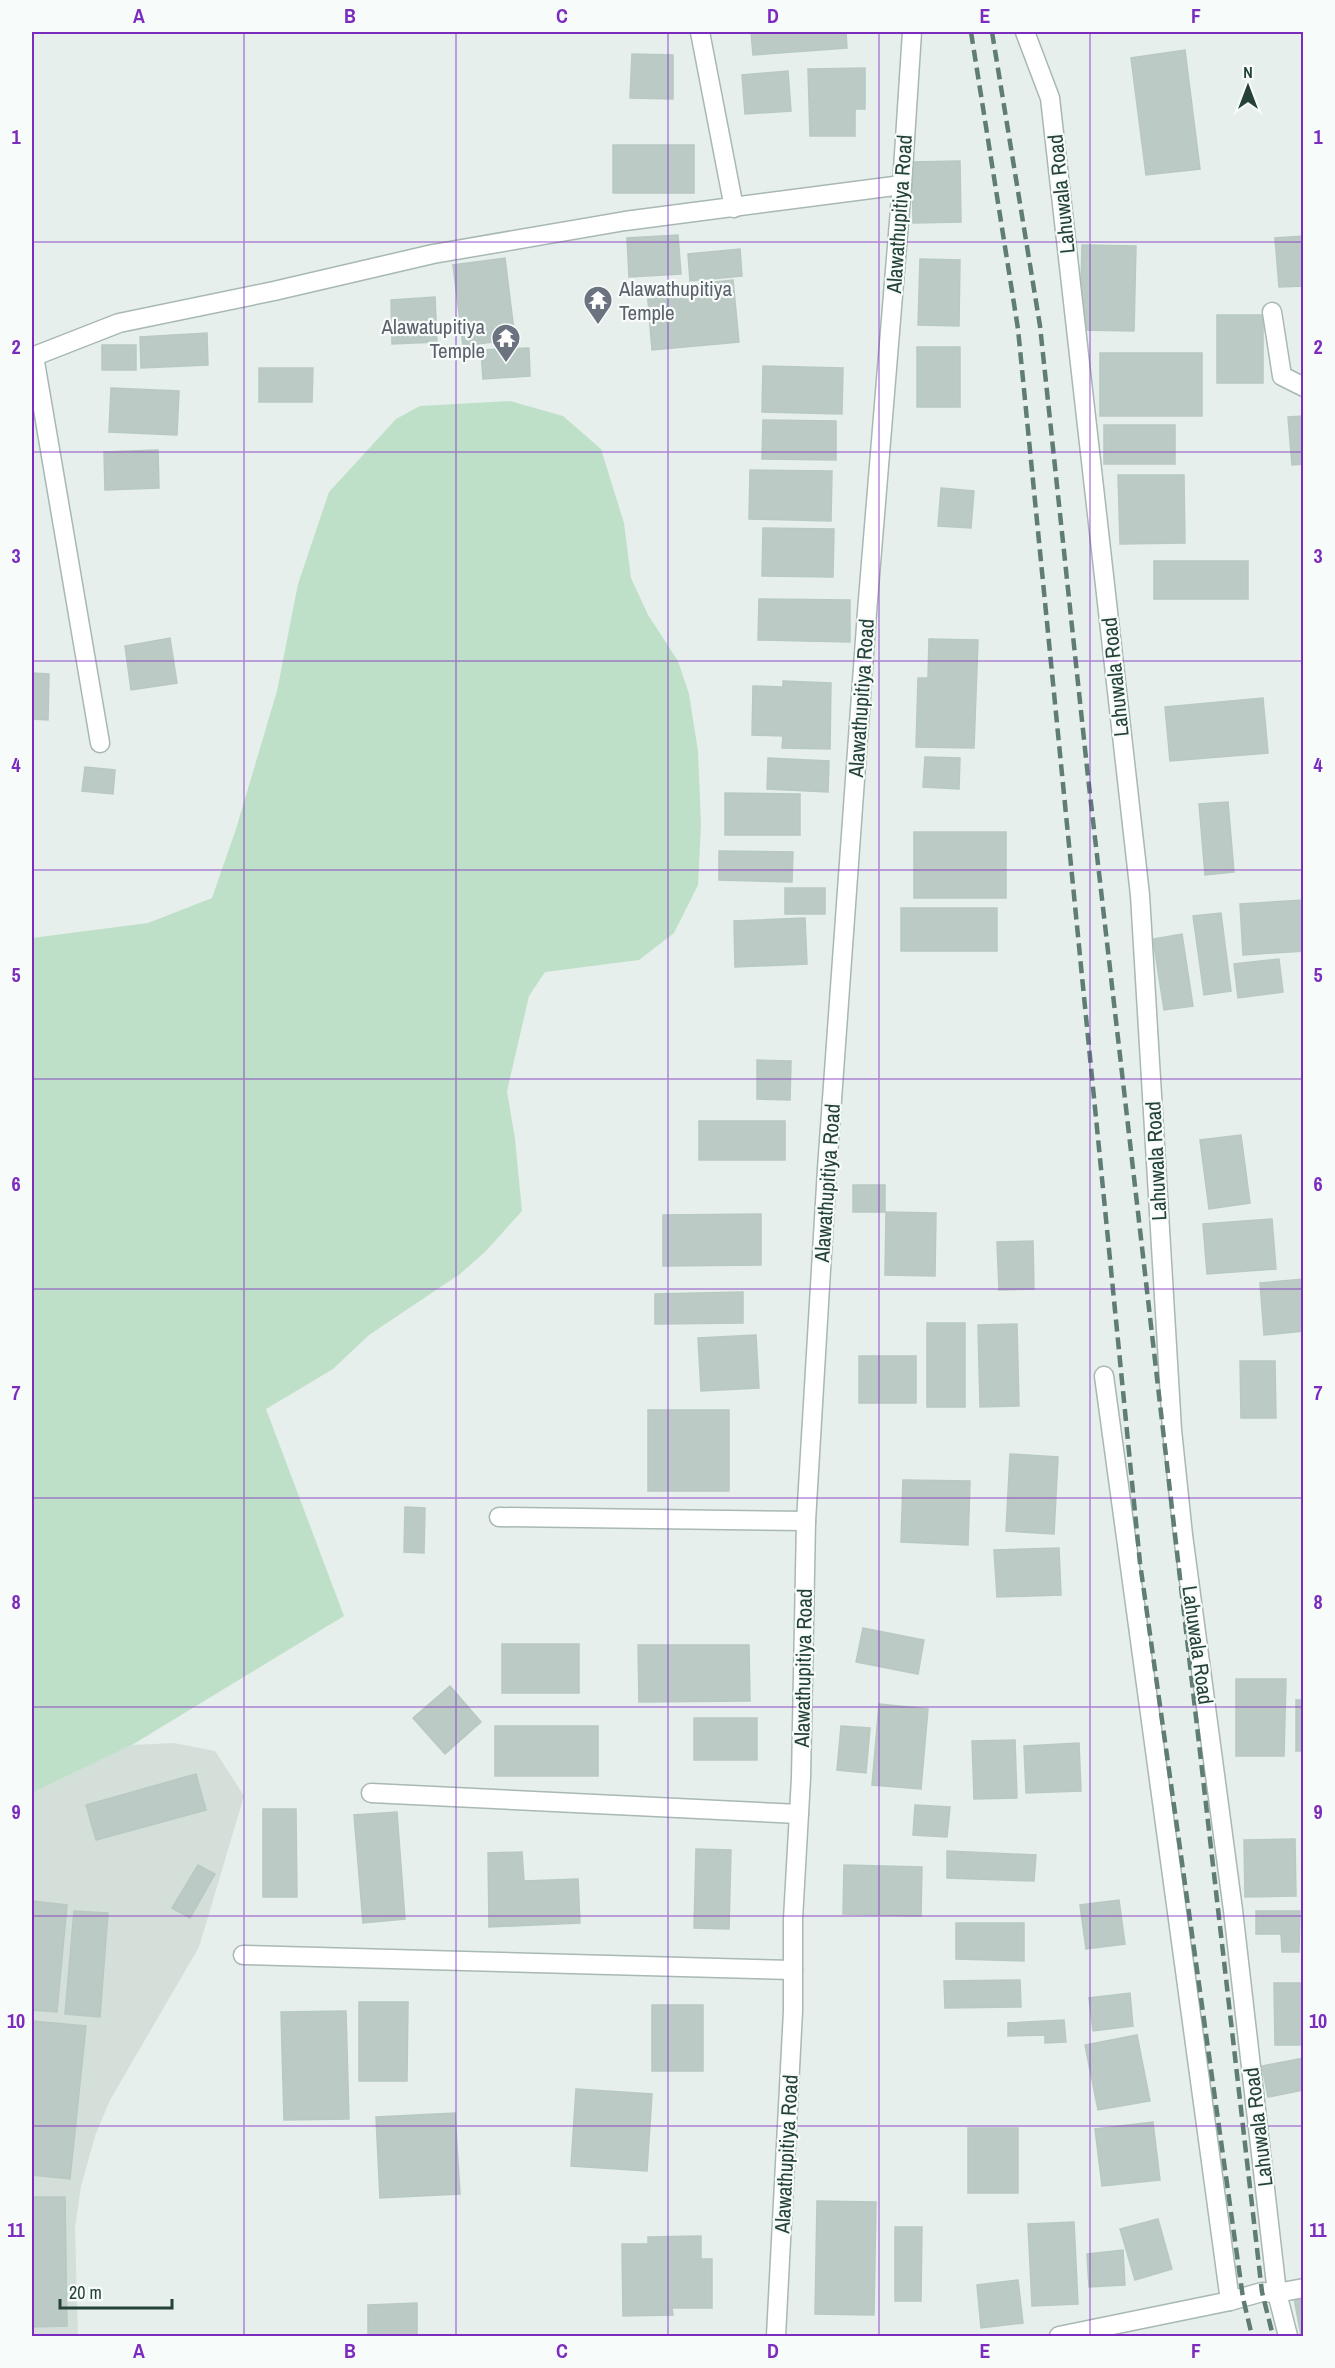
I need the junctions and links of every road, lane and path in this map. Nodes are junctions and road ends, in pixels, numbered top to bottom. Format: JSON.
{"nodes":[{"id":1,"x":700,"y":32,"type":"edge"},
{"id":2,"x":912,"y":32,"type":"edge"},
{"id":3,"x":1025,"y":32,"type":"edge"},
{"id":4,"x":902,"y":185,"type":"junction"},
{"id":5,"x":734,"y":208,"type":"junction"},
{"id":6,"x":1272,"y":312,"type":"dead end"},
{"id":7,"x":33,"y":357,"type":"edge"},
{"id":8,"x":1304,"y":387,"type":"edge"},
{"id":9,"x":100,"y":744,"type":"dead end"},
{"id":10,"x":1104,"y":1376,"type":"dead end"},
{"id":11,"x":499,"y":1517,"type":"dead end"},
{"id":12,"x":806,"y":1521,"type":"junction"},
{"id":13,"x":371,"y":1792,"type":"dead end"},
{"id":14,"x":799,"y":1814,"type":"junction"},
{"id":15,"x":243,"y":1955,"type":"dead end"},
{"id":16,"x":793,"y":1970,"type":"junction"},
{"id":17,"x":1304,"y":2288,"type":"edge"},
{"id":18,"x":1277,"y":2293,"type":"junction"},
{"id":19,"x":1230,"y":2301,"type":"junction"},
{"id":20,"x":776,"y":2337,"type":"edge"},
{"id":21,"x":1059,"y":2337,"type":"edge"},
{"id":22,"x":1288,"y":2337,"type":"edge"}],
"edges":[{"from":1,"to":5,"type":"street"},
{"from":2,"to":4,"type":"street","name":"Alawathupitiya Road"},
{"from":3,"to":18,"type":"street","name":"Lahuwala Road"},
{"from":4,"to":5,"type":"street"},
{"from":4,"to":12,"type":"street","name":"Alawathupitiya Road"},
{"from":5,"to":7,"type":"street"},
{"from":6,"to":8,"type":"street"},
{"from":7,"to":9,"type":"street"},
{"from":10,"to":19,"type":"street"},
{"from":11,"to":12,"type":"street"},
{"from":12,"to":14,"type":"street","name":"Alawathupitiya Road"},
{"from":13,"to":14,"type":"street"},
{"from":14,"to":16,"type":"street","name":"Alawathupitiya Road"},
{"from":15,"to":16,"type":"street"},
{"from":16,"to":20,"type":"street","name":"Alawathupitiya Road"},
{"from":17,"to":18,"type":"street"},
{"from":18,"to":19,"type":"street"},
{"from":18,"to":22,"type":"street","name":"Lahuwala Road"},
{"from":19,"to":21,"type":"street"}]}
